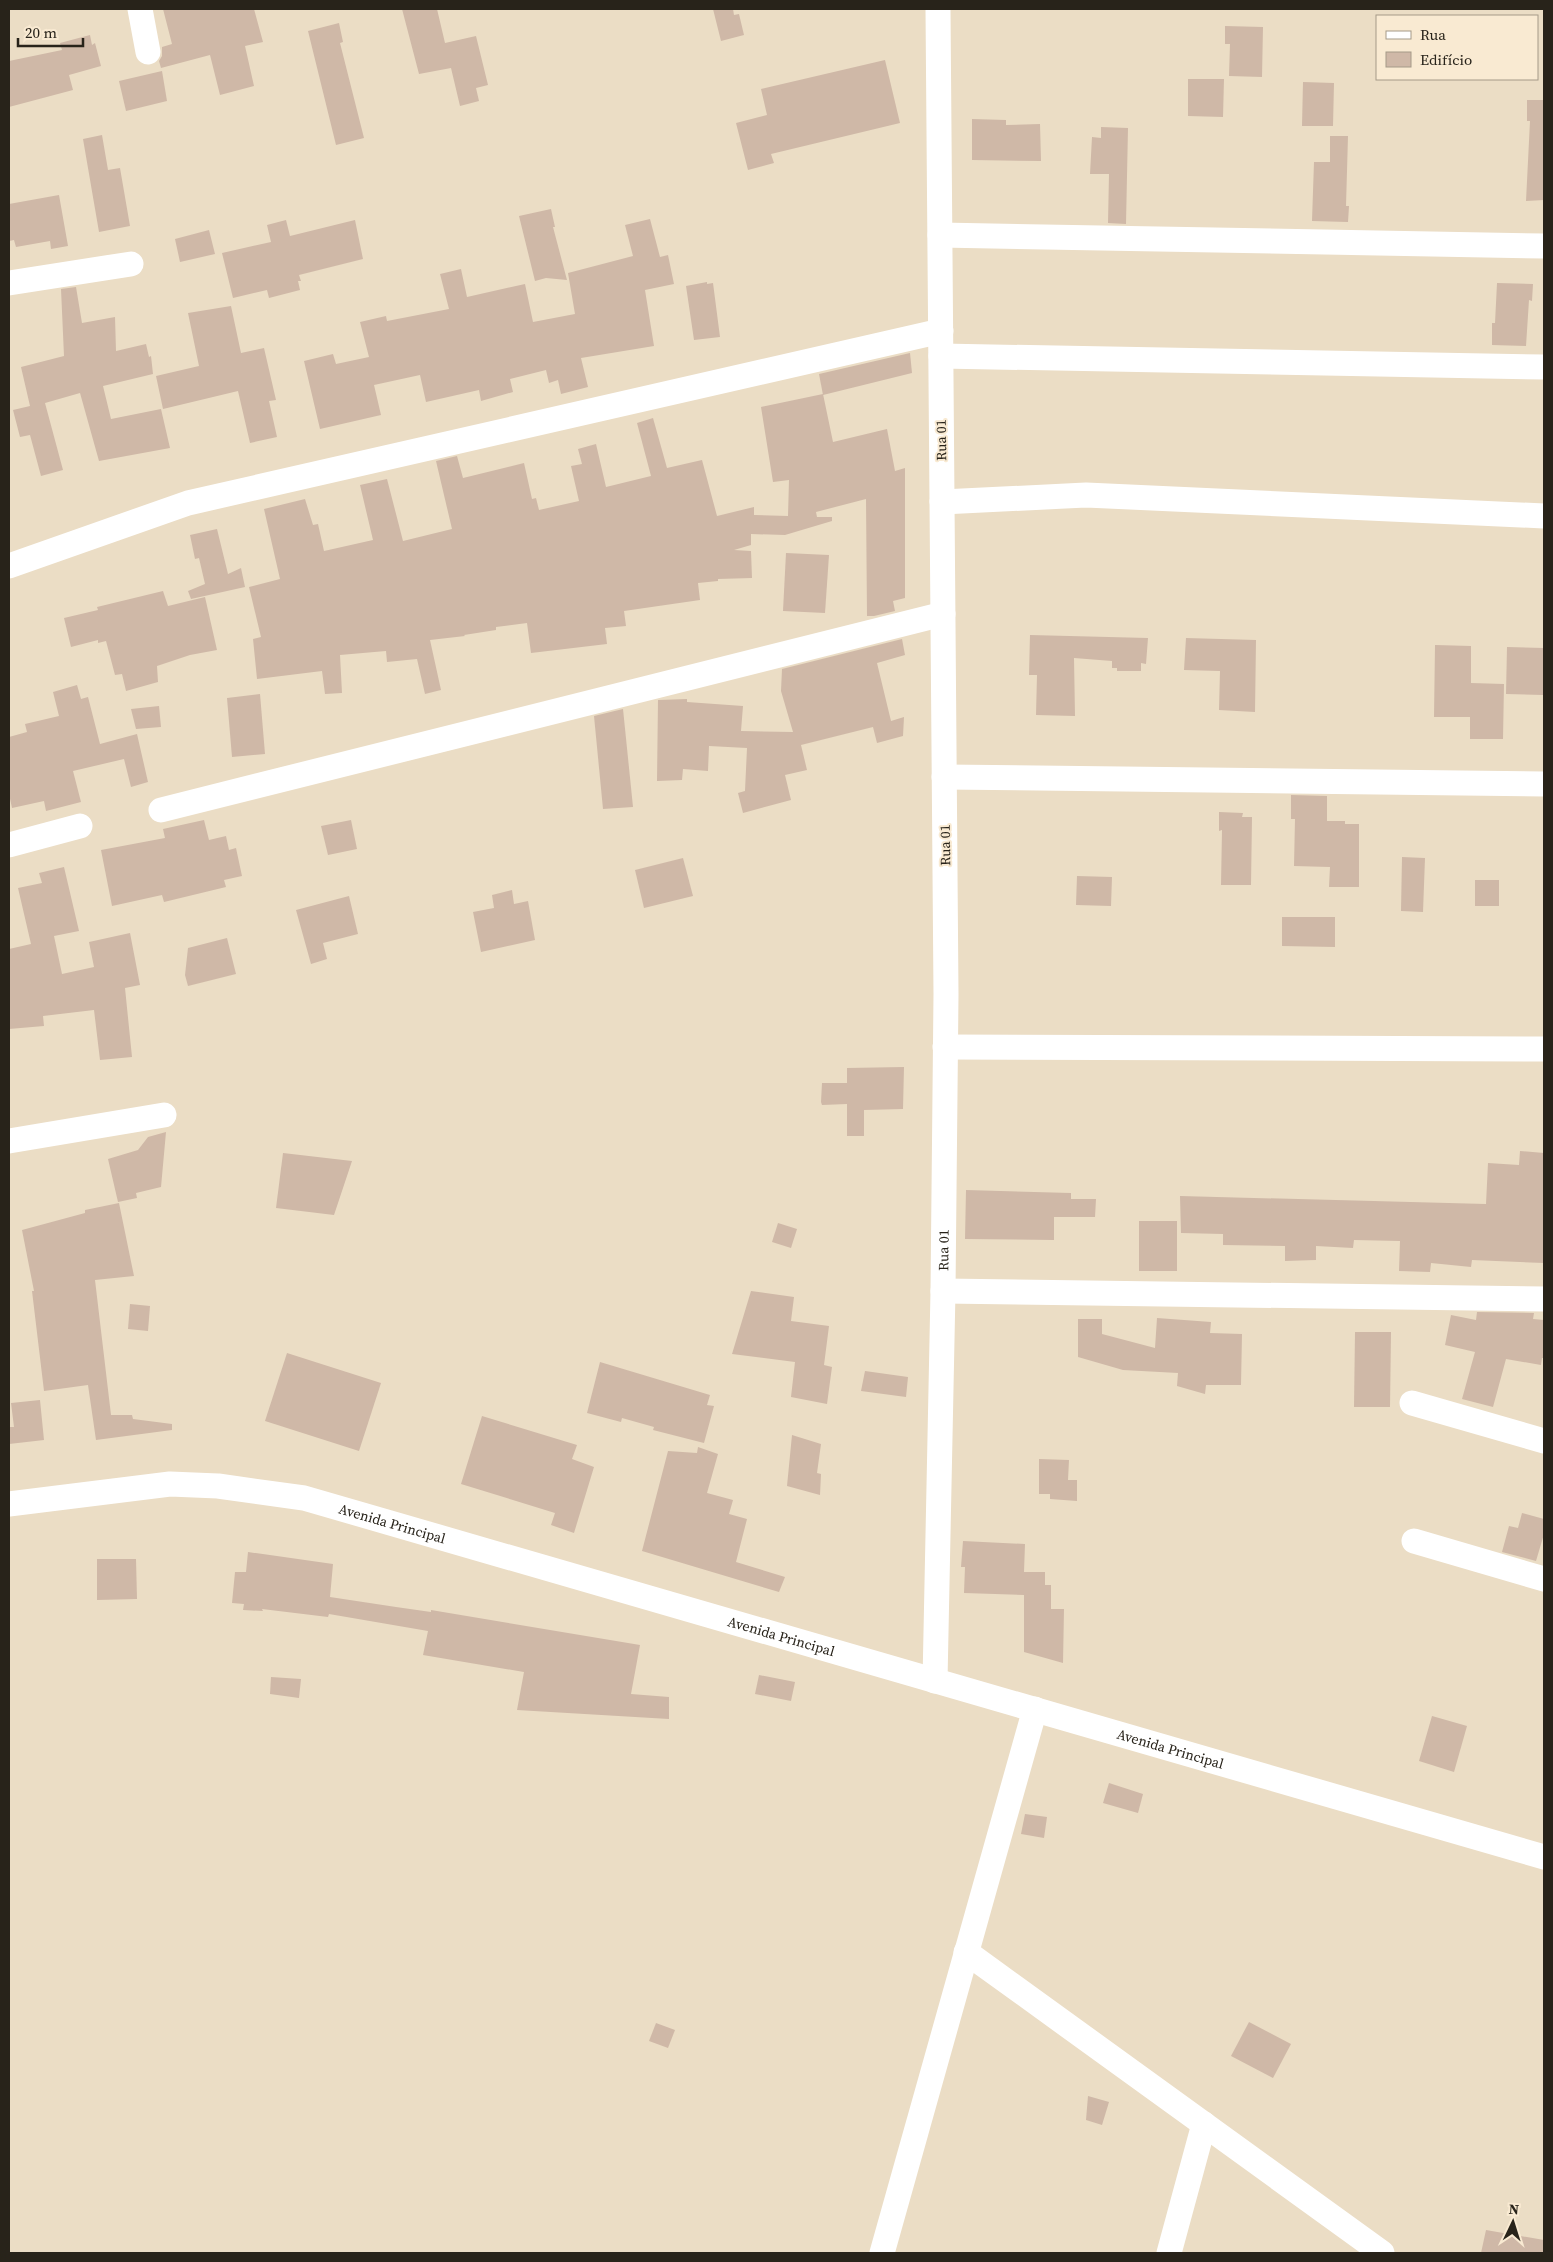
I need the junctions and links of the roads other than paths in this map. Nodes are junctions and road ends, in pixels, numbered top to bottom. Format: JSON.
{"nodes":[{"id":1,"x":140,"y":9,"type":"edge"},
{"id":2,"x":938,"y":9,"type":"edge"},
{"id":3,"x":148,"y":52,"type":"dead end"},
{"id":4,"x":940,"y":235,"type":"junction"},
{"id":5,"x":1544,"y":246,"type":"edge"},
{"id":6,"x":130,"y":264,"type":"dead end"},
{"id":7,"x":9,"y":283,"type":"edge"},
{"id":8,"x":941,"y":331,"type":"junction"},
{"id":9,"x":941,"y":356,"type":"junction"},
{"id":10,"x":1544,"y":367,"type":"edge"},
{"id":11,"x":942,"y":502,"type":"junction"},
{"id":12,"x":1544,"y":516,"type":"edge"},
{"id":13,"x":9,"y":566,"type":"edge"},
{"id":14,"x":943,"y":614,"type":"junction"},
{"id":15,"x":944,"y":778,"type":"junction"},
{"id":16,"x":1544,"y":784,"type":"edge"},
{"id":17,"x":161,"y":810,"type":"dead end"},
{"id":18,"x":80,"y":826,"type":"dead end"},
{"id":19,"x":9,"y":846,"type":"edge"},
{"id":20,"x":945,"y":1047,"type":"junction"},
{"id":21,"x":1544,"y":1049,"type":"edge"},
{"id":22,"x":164,"y":1115,"type":"dead end"},
{"id":23,"x":9,"y":1142,"type":"edge"},
{"id":24,"x":943,"y":1291,"type":"junction"},
{"id":25,"x":1544,"y":1299,"type":"edge"},
{"id":26,"x":1412,"y":1403,"type":"dead end"},
{"id":27,"x":1544,"y":1441,"type":"edge"},
{"id":28,"x":9,"y":1504,"type":"edge"},
{"id":29,"x":1414,"y":1542,"type":"dead end"},
{"id":30,"x":1544,"y":1579,"type":"edge"},
{"id":31,"x":935,"y":1681,"type":"junction"},
{"id":32,"x":1035,"y":1709,"type":"junction"},
{"id":33,"x":1544,"y":1856,"type":"edge"},
{"id":34,"x":966,"y":1952,"type":"junction"},
{"id":35,"x":1204,"y":2124,"type":"junction"},
{"id":36,"x":882,"y":2253,"type":"edge"},
{"id":37,"x":1169,"y":2253,"type":"edge"},
{"id":38,"x":1382,"y":2253,"type":"edge"}],
"edges":[{"from":1,"to":3,"type":"street"},
{"from":2,"to":4,"type":"street","name":"Rua 01"},
{"from":4,"to":5,"type":"street"},
{"from":4,"to":8,"type":"street","name":"Rua 01"},
{"from":6,"to":7,"type":"street"},
{"from":8,"to":9,"type":"street","name":"Rua 01"},
{"from":8,"to":13,"type":"street"},
{"from":9,"to":10,"type":"street"},
{"from":9,"to":11,"type":"street","name":"Rua 01"},
{"from":11,"to":12,"type":"street"},
{"from":11,"to":14,"type":"street","name":"Rua 01"},
{"from":14,"to":15,"type":"street","name":"Rua 01"},
{"from":14,"to":17,"type":"street"},
{"from":15,"to":16,"type":"street"},
{"from":15,"to":20,"type":"street","name":"Rua 01"},
{"from":18,"to":19,"type":"street"},
{"from":20,"to":21,"type":"street"},
{"from":20,"to":24,"type":"street","name":"Rua 01"},
{"from":22,"to":23,"type":"street"},
{"from":24,"to":25,"type":"street"},
{"from":24,"to":31,"type":"street","name":"Rua 01"},
{"from":26,"to":27,"type":"street"},
{"from":28,"to":31,"type":"street","name":"Avenida Principal"},
{"from":29,"to":30,"type":"street"},
{"from":31,"to":32,"type":"street","name":"Avenida Principal"},
{"from":32,"to":33,"type":"street","name":"Avenida Principal"},
{"from":32,"to":34,"type":"street"},
{"from":34,"to":35,"type":"street"},
{"from":34,"to":36,"type":"street"},
{"from":35,"to":37,"type":"street"},
{"from":35,"to":38,"type":"street"}]}
